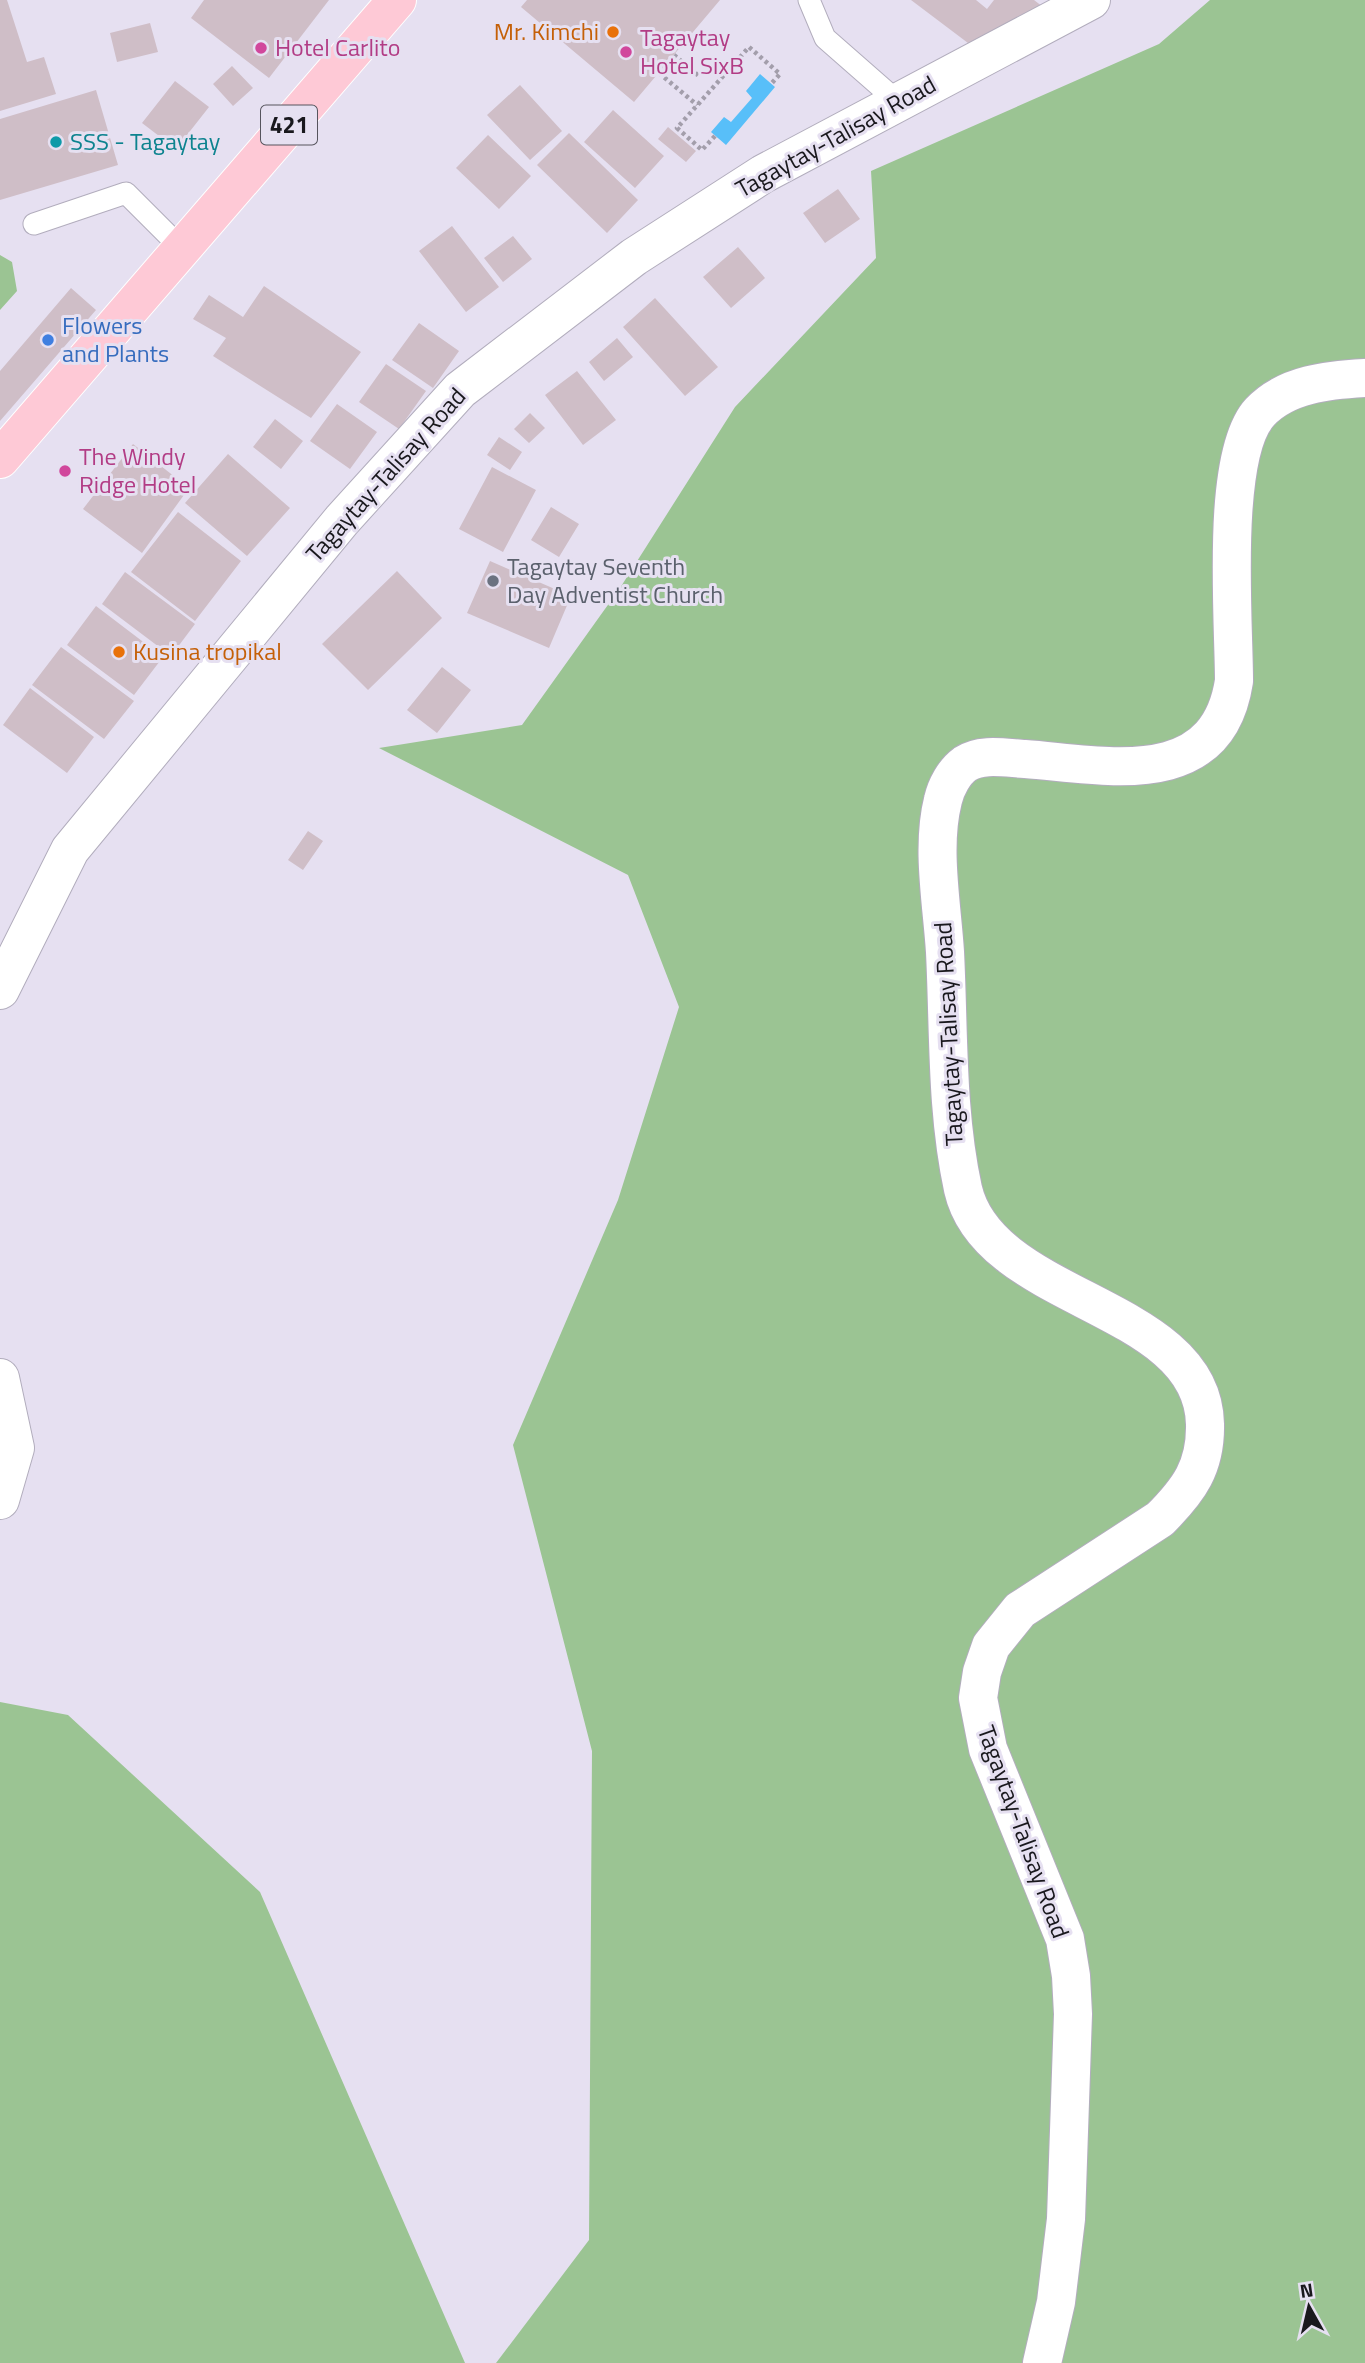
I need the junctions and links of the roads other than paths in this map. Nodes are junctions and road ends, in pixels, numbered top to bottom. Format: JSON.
{"nodes":[{"id":1,"x":397,"y":0,"type":"edge"},
{"id":2,"x":809,"y":0,"type":"edge"},
{"id":3,"x":1091,"y":0,"type":"edge"},
{"id":4,"x":898,"y":102,"type":"junction"},
{"id":5,"x":34,"y":224,"type":"dead end"},
{"id":6,"x":182,"y":249,"type":"junction"},
{"id":7,"x":1365,"y":378,"type":"edge"},
{"id":8,"x":0,"y":459,"type":"edge"},
{"id":9,"x":0,"y":990,"type":"edge"},
{"id":10,"x":0,"y":1378,"type":"edge"},
{"id":11,"x":0,"y":1500,"type":"edge"},
{"id":12,"x":1042,"y":2363,"type":"edge"}],
"edges":[{"from":1,"to":6,"type":"main road","number":"421"},
{"from":2,"to":4,"type":"lane"},
{"from":3,"to":4,"type":"main road","name":"Tagaytay-Talisay Road"},
{"from":4,"to":9,"type":"main road","name":"Tagaytay-Talisay Road"},
{"from":5,"to":6,"type":"lane"},
{"from":6,"to":8,"type":"main road","number":"421"},
{"from":7,"to":12,"type":"main road","name":"Tagaytay-Talisay Road"},
{"from":10,"to":11,"type":"main road"}]}
